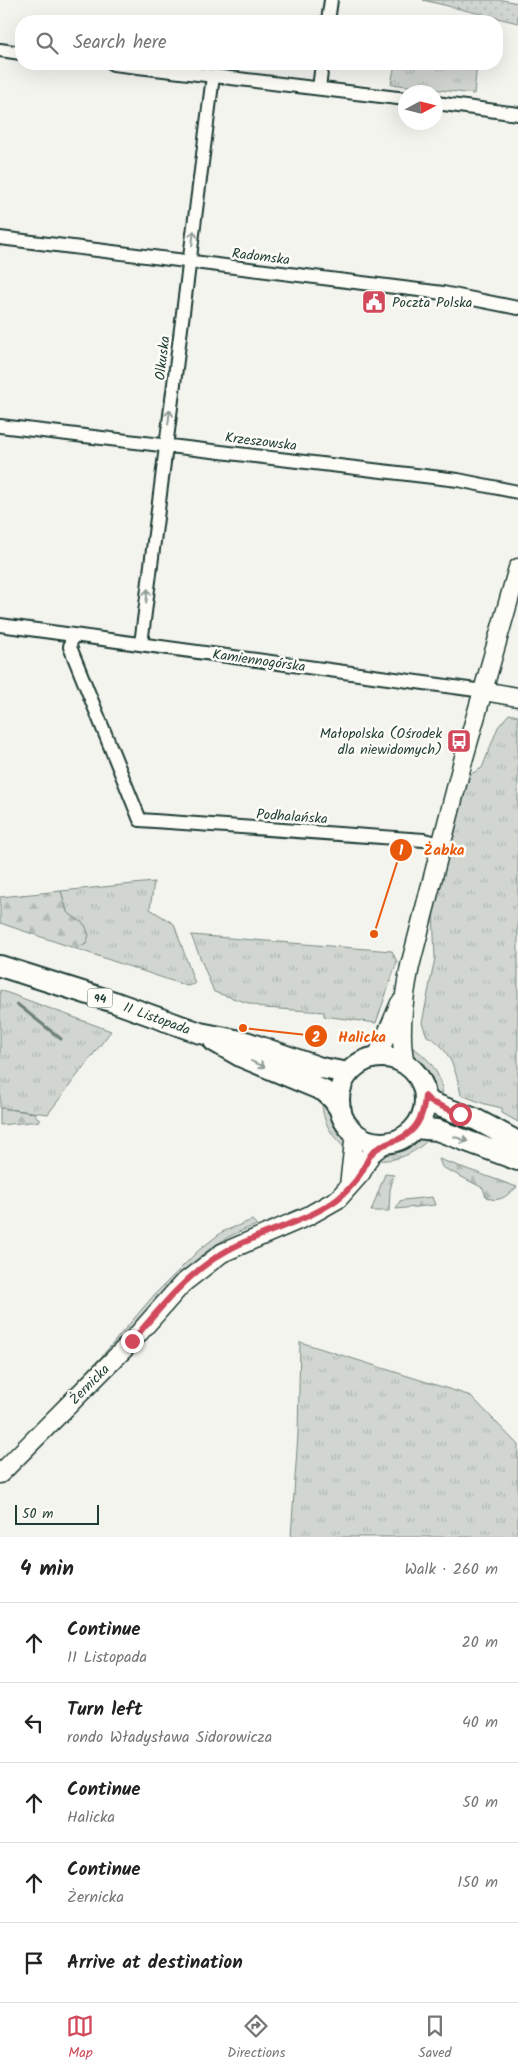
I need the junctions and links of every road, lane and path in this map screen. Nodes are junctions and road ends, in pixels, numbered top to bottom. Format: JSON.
{"nodes":[{"id":1,"x":331,"y":0,"type":"edge"},
{"id":2,"x":329,"y":15,"type":"edge"},
{"id":3,"x":0,"y":50,"type":"edge"},
{"id":4,"x":15,"y":52,"type":"edge"},
{"id":5,"x":163,"y":70,"type":"edge"},
{"id":6,"x":321,"y":70,"type":"edge"},
{"id":7,"x":213,"y":76,"type":"junction"},
{"id":8,"x":319,"y":88,"type":"junction"},
{"id":9,"x":398,"y":98,"type":"edge"},
{"id":10,"x":443,"y":104,"type":"edge"},
{"id":11,"x":518,"y":114,"type":"edge"},
{"id":12,"x":0,"y":238,"type":"edge"},
{"id":13,"x":190,"y":262,"type":"junction"},
{"id":14,"x":518,"y":308,"type":"edge"},
{"id":15,"x":0,"y":426,"type":"edge"},
{"id":16,"x":166,"y":445,"type":"junction"},
{"id":17,"x":518,"y":492,"type":"edge"},
{"id":18,"x":518,"y":568,"type":"edge"},
{"id":19,"x":0,"y":625,"type":"edge"},
{"id":20,"x":71,"y":641,"type":"junction"},
{"id":21,"x":141,"y":644,"type":"junction"},
{"id":22,"x":483,"y":692,"type":"junction"},
{"id":23,"x":518,"y":697,"type":"edge"},
{"id":24,"x":442,"y":844,"type":"junction"},
{"id":25,"x":0,"y":966,"type":"edge"},
{"id":26,"x":404,"y":996,"type":"junction"},
{"id":27,"x":200,"y":1033,"type":"junction"},
{"id":28,"x":377,"y":1057,"type":"junction"},
{"id":29,"x":405,"y":1063,"type":"junction"},
{"id":30,"x":349,"y":1073,"type":"junction"},
{"id":31,"x":425,"y":1096,"type":"junction"},
{"id":32,"x":341,"y":1111,"type":"junction"},
{"id":33,"x":415,"y":1128,"type":"junction"},
{"id":34,"x":355,"y":1133,"type":"junction"},
{"id":35,"x":386,"y":1142,"type":"junction"},
{"id":36,"x":518,"y":1142,"type":"edge"},
{"id":37,"x":518,"y":1160,"type":"edge"},
{"id":38,"x":350,"y":1186,"type":"junction"},
{"id":39,"x":0,"y":1474,"type":"edge"}],
"edges":[{"from":1,"to":2,"type":"street"},
{"from":3,"to":4,"type":"street"},
{"from":5,"to":7,"type":"street"},
{"from":6,"to":8,"type":"street"},
{"from":7,"to":8,"type":"street"},
{"from":13,"to":7,"type":"street","name":"Olkuska","one_way":true},
{"from":8,"to":9,"type":"street"},
{"from":10,"to":11,"type":"street"},
{"from":12,"to":13,"type":"street","name":"Radomska"},
{"from":13,"to":14,"type":"street","name":"Radomska"},
{"from":16,"to":13,"type":"street","name":"Olkuska","one_way":true},
{"from":15,"to":16,"type":"street","name":"Krzeszowska"},
{"from":16,"to":17,"type":"street","name":"Krzeszowska"},
{"from":21,"to":16,"type":"street","name":"Olkuska","one_way":true},
{"from":18,"to":22,"type":"street"},
{"from":19,"to":20,"type":"street","name":"Kamiennogórska"},
{"from":20,"to":21,"type":"street","name":"Kamiennogórska"},
{"from":20,"to":24,"type":"street","name":"Podhalańska"},
{"from":21,"to":22,"type":"street","name":"Kamiennogórska"},
{"from":22,"to":23,"type":"street","name":"Kamiennogórska"},
{"from":22,"to":24,"type":"street"},
{"from":24,"to":26,"type":"street"},
{"from":25,"to":27,"type":"main road","name":"11 Listopada","number":"94"},
{"from":26,"to":28,"type":"street"},
{"from":26,"to":29,"type":"street"},
{"from":27,"to":30,"type":"main road","name":"11 Listopada","number":"94"},
{"from":27,"to":32,"type":"main road","name":"11 Listopada","number":"94","one_way":true},
{"from":28,"to":29,"type":"main road"},
{"from":28,"to":30,"type":"main road"},
{"from":29,"to":31,"type":"main road"},
{"from":30,"to":32,"type":"main road"},
{"from":31,"to":33,"type":"main road"},
{"from":31,"to":36,"type":"main road"},
{"from":32,"to":34,"type":"main road","number":"94"},
{"from":33,"to":35,"type":"main road"},
{"from":33,"to":37,"type":"main road","one_way":true},
{"from":34,"to":35,"type":"main road"},
{"from":34,"to":38,"type":"street"},
{"from":35,"to":38,"type":"street","name":"Żernicka"},
{"from":38,"to":39,"type":"street","name":"Żernicka"}]}
